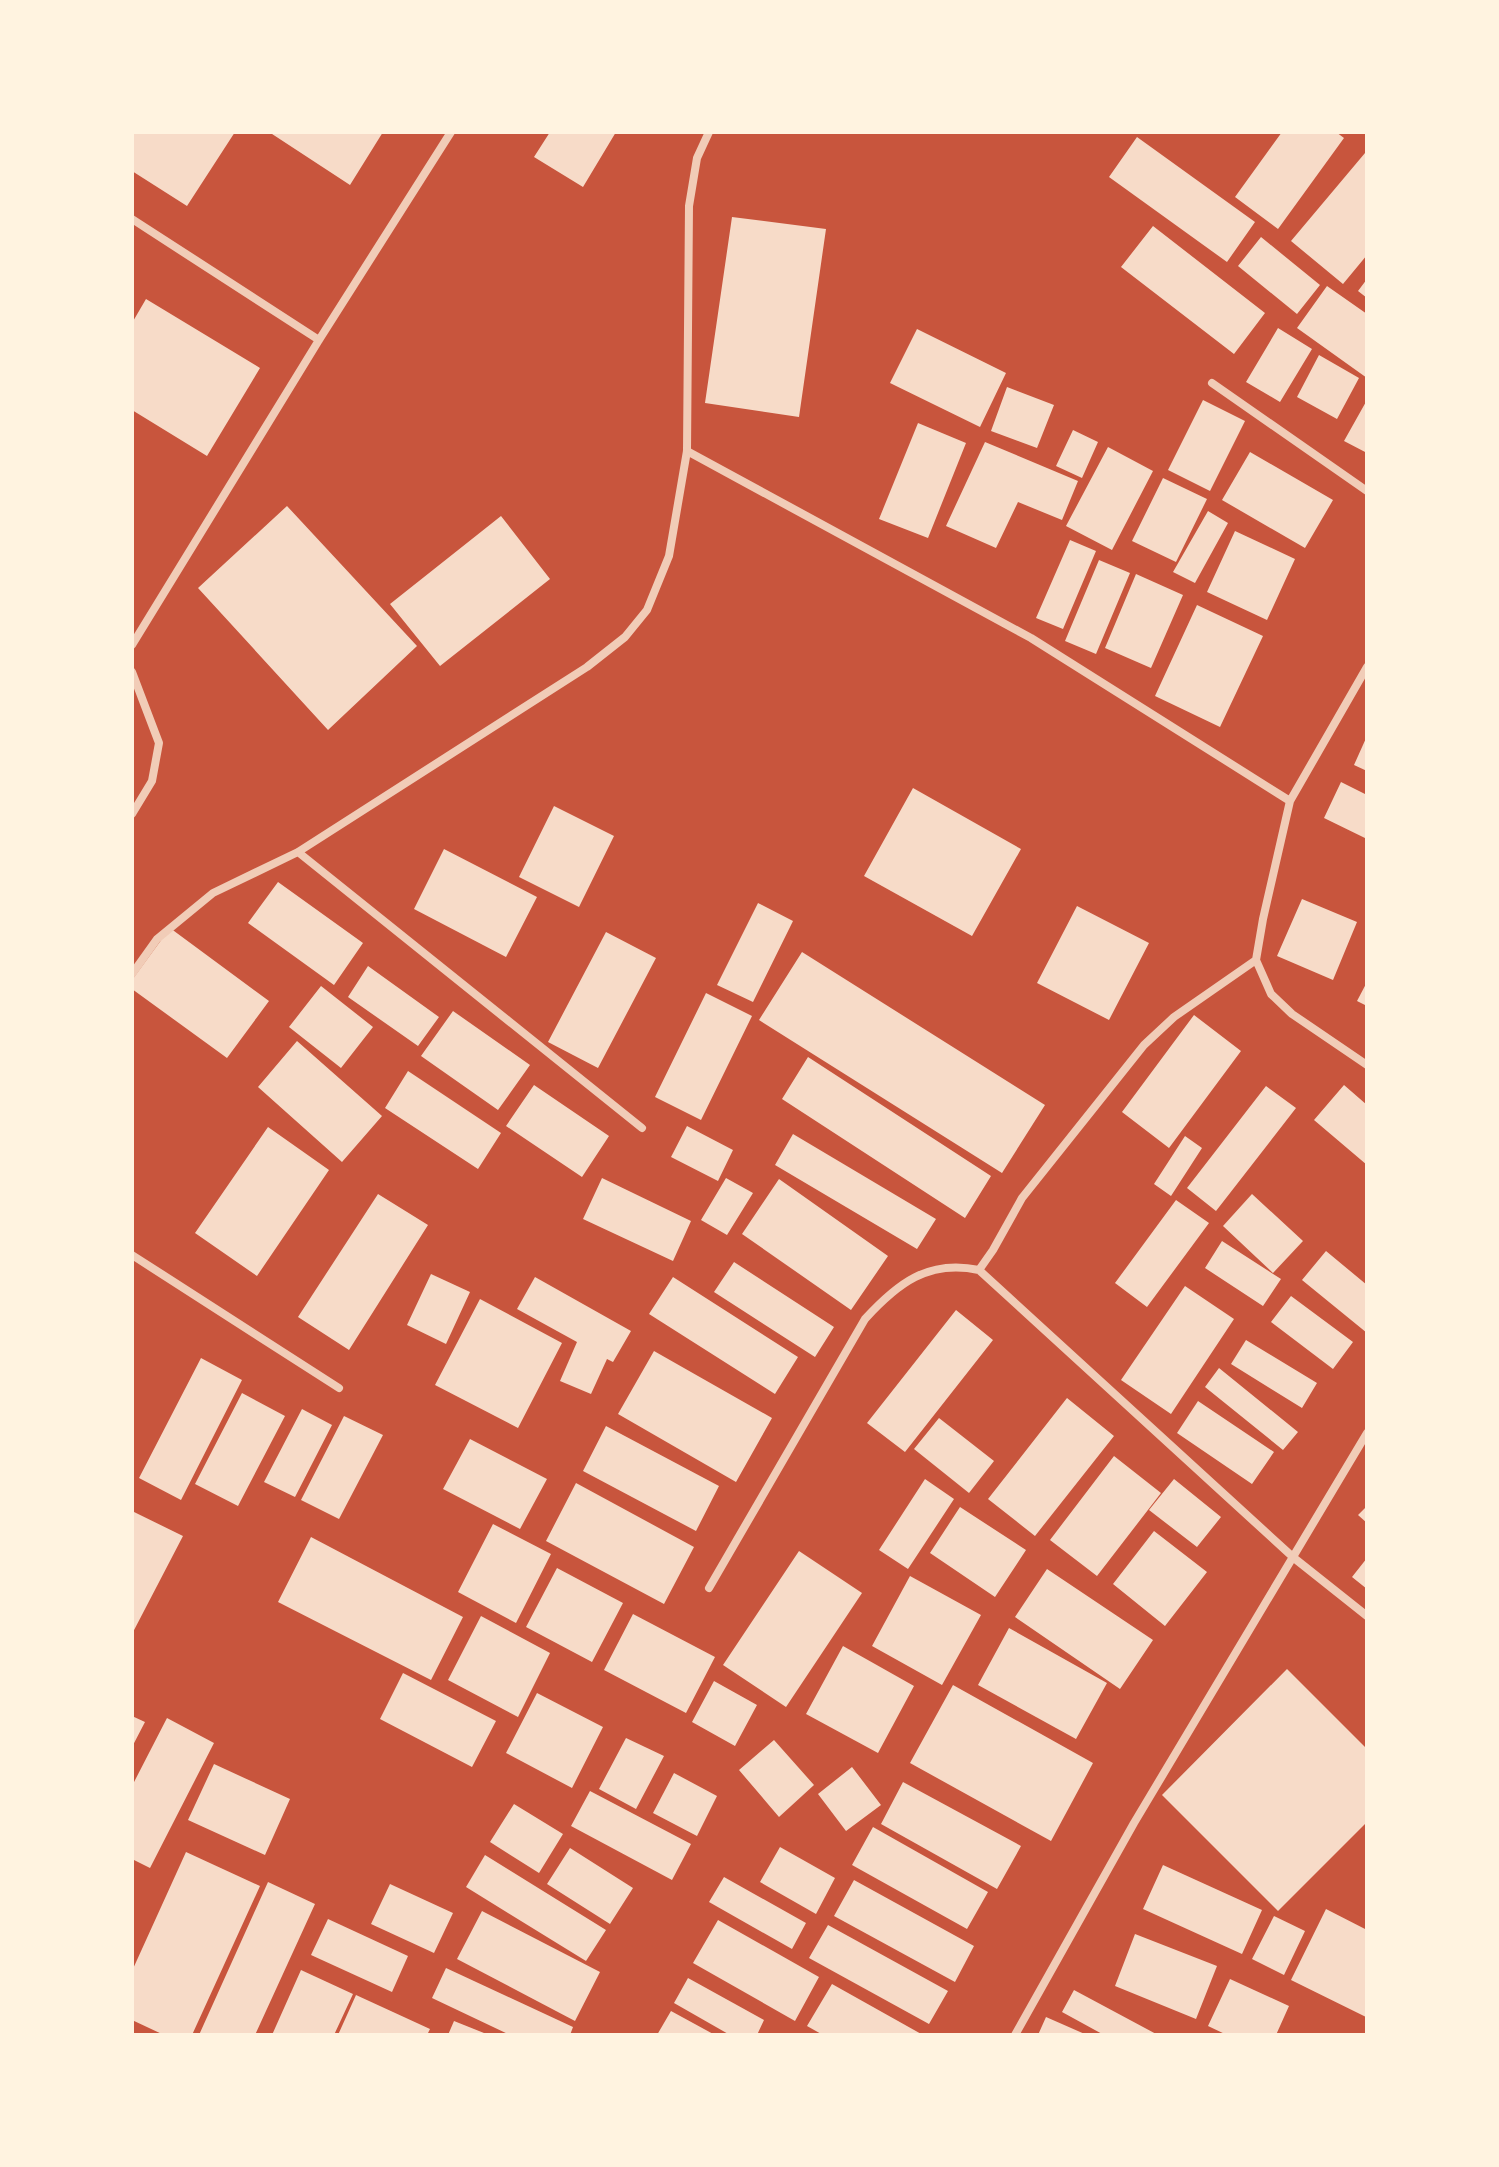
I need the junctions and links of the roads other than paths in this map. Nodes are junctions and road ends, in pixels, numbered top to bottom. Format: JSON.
{"nodes":[{"id":1,"x":451,"y":132,"type":"edge"},
{"id":2,"x":709,"y":132,"type":"edge"},
{"id":3,"x":132,"y":219,"type":"edge"},
{"id":4,"x":319,"y":340,"type":"junction"},
{"id":5,"x":1212,"y":383,"type":"dead end"},
{"id":6,"x":687,"y":451,"type":"junction"},
{"id":7,"x":1367,"y":491,"type":"edge"},
{"id":8,"x":132,"y":645,"type":"edge"},
{"id":9,"x":1367,"y":667,"type":"edge"},
{"id":10,"x":132,"y":672,"type":"edge"},
{"id":11,"x":1290,"y":801,"type":"junction"},
{"id":12,"x":132,"y":814,"type":"edge"},
{"id":13,"x":298,"y":852,"type":"junction"},
{"id":14,"x":1256,"y":960,"type":"junction"},
{"id":15,"x":132,"y":974,"type":"edge"},
{"id":16,"x":1367,"y":1065,"type":"edge"},
{"id":17,"x":642,"y":1128,"type":"dead end"},
{"id":18,"x":132,"y":1255,"type":"edge"},
{"id":19,"x":979,"y":1270,"type":"junction"},
{"id":20,"x":339,"y":1388,"type":"dead end"},
{"id":21,"x":1367,"y":1433,"type":"edge"},
{"id":22,"x":1294,"y":1558,"type":"junction"},
{"id":23,"x":709,"y":1588,"type":"dead end"},
{"id":24,"x":1367,"y":1616,"type":"edge"},
{"id":25,"x":1015,"y":2035,"type":"edge"}],
"edges":[{"from":1,"to":4,"type":"street"},
{"from":2,"to":6,"type":"street"},
{"from":3,"to":4,"type":"street"},
{"from":4,"to":8,"type":"street"},
{"from":5,"to":7,"type":"street"},
{"from":6,"to":11,"type":"street"},
{"from":6,"to":13,"type":"street"},
{"from":9,"to":11,"type":"street"},
{"from":10,"to":12,"type":"street"},
{"from":11,"to":14,"type":"street"},
{"from":13,"to":15,"type":"street"},
{"from":13,"to":17,"type":"street"},
{"from":14,"to":16,"type":"street"},
{"from":14,"to":19,"type":"street"},
{"from":18,"to":20,"type":"street"},
{"from":19,"to":22,"type":"street"},
{"from":19,"to":23,"type":"street"},
{"from":21,"to":22,"type":"street"},
{"from":22,"to":24,"type":"street"},
{"from":22,"to":25,"type":"street"}]}
